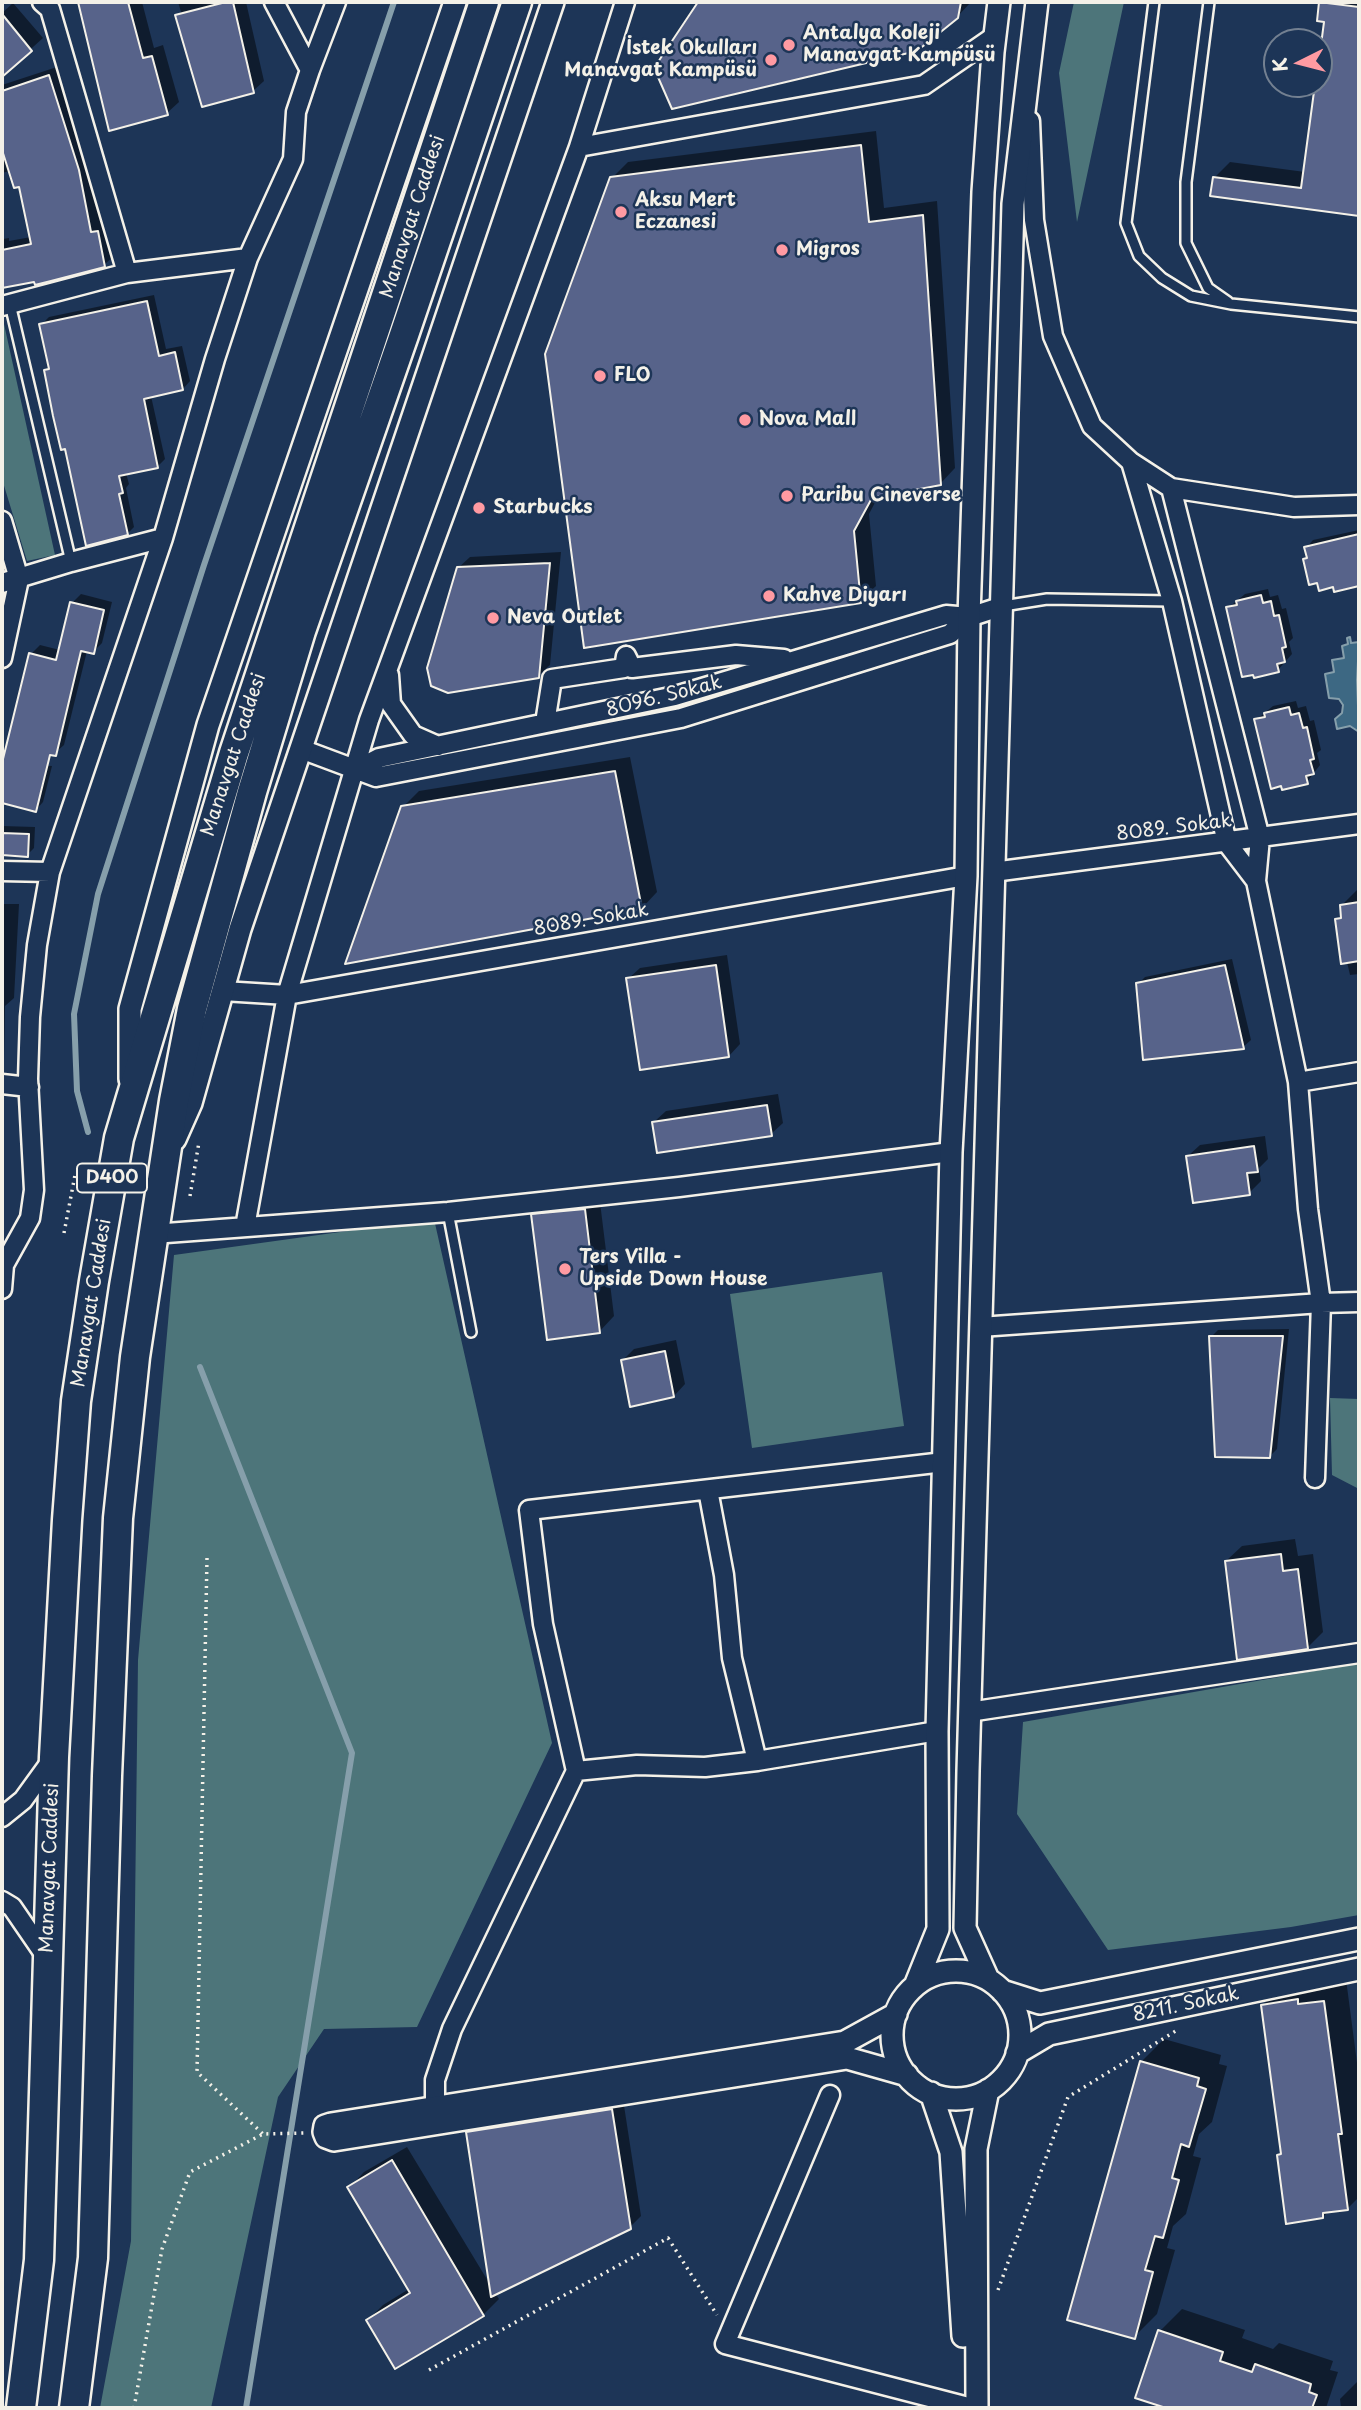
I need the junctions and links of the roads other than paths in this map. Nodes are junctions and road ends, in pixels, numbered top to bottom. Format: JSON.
{"nodes":[{"id":1,"x":42,"y":2,"type":"edge"},
{"id":2,"x":274,"y":2,"type":"edge"},
{"id":3,"x":336,"y":2,"type":"edge"},
{"id":4,"x":455,"y":2,"type":"edge"},
{"id":5,"x":484,"y":2,"type":"edge"},
{"id":6,"x":517,"y":2,"type":"edge"},
{"id":7,"x":553,"y":2,"type":"edge"},
{"id":8,"x":625,"y":2,"type":"edge"},
{"id":9,"x":999,"y":2,"type":"edge"},
{"id":10,"x":1037,"y":2,"type":"edge"},
{"id":11,"x":1154,"y":2,"type":"edge"},
{"id":12,"x":1209,"y":2,"type":"edge"},
{"id":13,"x":995,"y":36,"type":"junction"},
{"id":14,"x":310,"y":70,"type":"junction"},
{"id":15,"x":1028,"y":71,"type":"junction"},
{"id":16,"x":579,"y":147,"type":"junction"},
{"id":17,"x":248,"y":258,"type":"junction"},
{"id":18,"x":127,"y":274,"type":"junction"},
{"id":19,"x":1231,"y":304,"type":"junction"},
{"id":20,"x":6,"y":305,"type":"edge"},
{"id":21,"x":1359,"y":317,"type":"edge"},
{"id":22,"x":1130,"y":462,"type":"junction"},
{"id":23,"x":1171,"y":488,"type":"junction"},
{"id":24,"x":1359,"y":505,"type":"edge"},
{"id":25,"x":2,"y":521,"type":"edge"},
{"id":26,"x":163,"y":538,"type":"junction"},
{"id":27,"x":71,"y":562,"type":"junction"},
{"id":28,"x":10,"y":581,"type":"edge"},
{"id":29,"x":1172,"y":601,"type":"junction"},
{"id":30,"x":1003,"y":606,"type":"junction"},
{"id":31,"x":969,"y":617,"type":"junction"},
{"id":32,"x":2,"y":658,"type":"edge"},
{"id":33,"x":794,"y":660,"type":"junction"},
{"id":34,"x":388,"y":667,"type":"junction"},
{"id":35,"x":545,"y":723,"type":"junction"},
{"id":36,"x":438,"y":746,"type":"junction"},
{"id":37,"x":301,"y":749,"type":"junction"},
{"id":38,"x":356,"y":769,"type":"junction"},
{"id":39,"x":1359,"y":824,"type":"edge"},
{"id":40,"x":1260,"y":838,"type":"junction"},
{"id":41,"x":1227,"y":843,"type":"junction"},
{"id":42,"x":2,"y":871,"type":"edge"},
{"id":43,"x":50,"y":872,"type":"junction"},
{"id":44,"x":993,"y":872,"type":"junction"},
{"id":45,"x":965,"y":876,"type":"junction"},
{"id":46,"x":1255,"y":881,"type":"junction"},
{"id":47,"x":223,"y":991,"type":"junction"},
{"id":48,"x":287,"y":995,"type":"junction"},
{"id":49,"x":1359,"y":1072,"type":"edge"},
{"id":50,"x":1298,"y":1082,"type":"junction"},
{"id":51,"x":2,"y":1084,"type":"edge"},
{"id":52,"x":29,"y":1087,"type":"junction"},
{"id":53,"x":130,"y":1097,"type":"junction"},
{"id":54,"x":951,"y":1152,"type":"junction"},
{"id":55,"x":164,"y":1163,"type":"junction"},
{"id":56,"x":448,"y":1212,"type":"junction"},
{"id":57,"x":245,"y":1227,"type":"junction"},
{"id":58,"x":153,"y":1234,"type":"junction"},
{"id":59,"x":3,"y":1265,"type":"edge"},
{"id":60,"x":2,"y":1289,"type":"edge"},
{"id":61,"x":1359,"y":1302,"type":"edge"},
{"id":62,"x":1321,"y":1303,"type":"junction"},
{"id":63,"x":981,"y":1327,"type":"junction"},
{"id":64,"x":471,"y":1332,"type":"dead end"},
{"id":65,"x":944,"y":1462,"type":"junction"},
{"id":66,"x":1315,"y":1478,"type":"dead end"},
{"id":67,"x":708,"y":1490,"type":"junction"},
{"id":68,"x":1359,"y":1653,"type":"edge"},
{"id":69,"x":970,"y":1712,"type":"junction"},
{"id":70,"x":937,"y":1731,"type":"junction"},
{"id":71,"x":54,"y":1757,"type":"junction"},
{"id":72,"x":757,"y":1761,"type":"junction"},
{"id":73,"x":576,"y":1771,"type":"junction"},
{"id":74,"x":2,"y":1817,"type":"edge"},
{"id":75,"x":2,"y":1901,"type":"edge"},
{"id":76,"x":1359,"y":1939,"type":"edge"},
{"id":77,"x":47,"y":1958,"type":"junction"},
{"id":78,"x":1359,"y":1969,"type":"edge"},
{"id":79,"x":995,"y":1985,"type":"junction"},
{"id":80,"x":915,"y":1986,"type":"junction"},
{"id":81,"x":896,"y":2014,"type":"junction"},
{"id":82,"x":1017,"y":2053,"type":"junction"},
{"id":83,"x":907,"y":2075,"type":"junction"},
{"id":84,"x":988,"y":2090,"type":"junction"},
{"id":85,"x":931,"y":2093,"type":"junction"},
{"id":86,"x":830,"y":2095,"type":"dead end"},
{"id":87,"x":435,"y":2107,"type":"junction"},
{"id":88,"x":21,"y":2408,"type":"edge"},
{"id":89,"x":74,"y":2408,"type":"edge"},
{"id":90,"x":970,"y":2408,"type":"edge"}],
"edges":[{"from":1,"to":18,"type":"street"},
{"from":2,"to":14,"type":"street"},
{"from":3,"to":14,"type":"street"},
{"from":4,"to":53,"type":"street"},
{"from":5,"to":53,"type":"highway","name":"Manavgat Caddesi","number":"D400"},
{"from":6,"to":55,"type":"highway","name":"Manavgat Caddesi","number":"D400"},
{"from":7,"to":37,"type":"street"},
{"from":8,"to":16,"type":"street"},
{"from":9,"to":13,"type":"street"},
{"from":10,"to":15,"type":"street"},
{"from":11,"to":19,"type":"lane"},
{"from":12,"to":19,"type":"lane"},
{"from":13,"to":16,"type":"street"},
{"from":13,"to":31,"type":"street"},
{"from":14,"to":17,"type":"street"},
{"from":15,"to":22,"type":"street"},
{"from":15,"to":30,"type":"street"},
{"from":16,"to":34,"type":"street"},
{"from":17,"to":18,"type":"street"},
{"from":17,"to":26,"type":"street"},
{"from":18,"to":20,"type":"street"},
{"from":19,"to":21,"type":"lane"},
{"from":20,"to":27,"type":"lane"},
{"from":22,"to":23,"type":"street"},
{"from":22,"to":29,"type":"street"},
{"from":23,"to":24,"type":"street"},
{"from":23,"to":40,"type":"street"},
{"from":25,"to":28,"type":"street"},
{"from":26,"to":27,"type":"street"},
{"from":26,"to":43,"type":"street"},
{"from":27,"to":28,"type":"street"},
{"from":28,"to":32,"type":"street"},
{"from":29,"to":30,"type":"lane"},
{"from":29,"to":41,"type":"street"},
{"from":30,"to":31,"type":"street","name":"8096. Sokak"},
{"from":30,"to":44,"type":"street"},
{"from":31,"to":33,"type":"street","name":"8096. Sokak"},
{"from":31,"to":38,"type":"street","name":"8096. Sokak"},
{"from":31,"to":45,"type":"street"},
{"from":33,"to":35,"type":"street","name":"8096. Sokak"},
{"from":33,"to":35,"type":"street"},
{"from":34,"to":36,"type":"street"},
{"from":34,"to":38,"type":"street"},
{"from":35,"to":36,"type":"street","name":"8096. Sokak"},
{"from":36,"to":38,"type":"street","name":"8096. Sokak"},
{"from":37,"to":38,"type":"street","name":"8096. Sokak"},
{"from":37,"to":47,"type":"street"},
{"from":38,"to":48,"type":"street"},
{"from":39,"to":40,"type":"street","name":"8089. Sokak"},
{"from":40,"to":41,"type":"street","name":"8089. Sokak"},
{"from":40,"to":46,"type":"street"},
{"from":41,"to":44,"type":"street","name":"8089. Sokak"},
{"from":41,"to":46,"type":"street"},
{"from":42,"to":43,"type":"street"},
{"from":43,"to":52,"type":"street"},
{"from":44,"to":63,"type":"street"},
{"from":45,"to":48,"type":"street","name":"8089. Sokak"},
{"from":45,"to":54,"type":"street"},
{"from":46,"to":50,"type":"street"},
{"from":47,"to":48,"type":"street","name":"8089. Sokak"},
{"from":47,"to":55,"type":"street"},
{"from":48,"to":57,"type":"street"},
{"from":49,"to":50,"type":"street"},
{"from":50,"to":62,"type":"street"},
{"from":51,"to":52,"type":"street"},
{"from":52,"to":59,"type":"street"},
{"from":53,"to":71,"type":"highway","name":"Manavgat Caddesi","number":"D400"},
{"from":54,"to":56,"type":"street"},
{"from":54,"to":65,"type":"street"},
{"from":55,"to":58,"type":"highway","name":"Manavgat Caddesi","number":"D400"},
{"from":56,"to":57,"type":"street"},
{"from":56,"to":64,"type":"lane"},
{"from":57,"to":58,"type":"street"},
{"from":58,"to":89,"type":"highway","name":"Manavgat Caddesi","number":"D400"},
{"from":59,"to":60,"type":"street"},
{"from":61,"to":62,"type":"street"},
{"from":62,"to":63,"type":"street"},
{"from":62,"to":66,"type":"street"},
{"from":63,"to":69,"type":"street"},
{"from":65,"to":67,"type":"street"},
{"from":65,"to":70,"type":"street"},
{"from":67,"to":72,"type":"street"},
{"from":67,"to":73,"type":"street"},
{"from":68,"to":69,"type":"street"},
{"from":69,"to":79,"type":"street"},
{"from":70,"to":72,"type":"street"},
{"from":70,"to":80,"type":"street"},
{"from":71,"to":74,"type":"street"},
{"from":71,"to":77,"type":"highway","name":"Manavgat Caddesi","number":"D400"},
{"from":72,"to":73,"type":"street"},
{"from":73,"to":87,"type":"street"},
{"from":75,"to":77,"type":"street"},
{"from":76,"to":79,"type":"street"},
{"from":77,"to":88,"type":"highway","name":"Manavgat Caddesi","number":"D400"},
{"from":78,"to":82,"type":"street","name":"8211. Sokak"},
{"from":79,"to":80,"type":"street"},
{"from":79,"to":82,"type":"street"},
{"from":80,"to":81,"type":"street"},
{"from":81,"to":83,"type":"street"},
{"from":81,"to":87,"type":"street"},
{"from":82,"to":84,"type":"street"},
{"from":83,"to":85,"type":"street"},
{"from":83,"to":87,"type":"street"},
{"from":84,"to":85,"type":"street"},
{"from":84,"to":90,"type":"street"},
{"from":85,"to":90,"type":"street"},
{"from":86,"to":90,"type":"street"}]}
